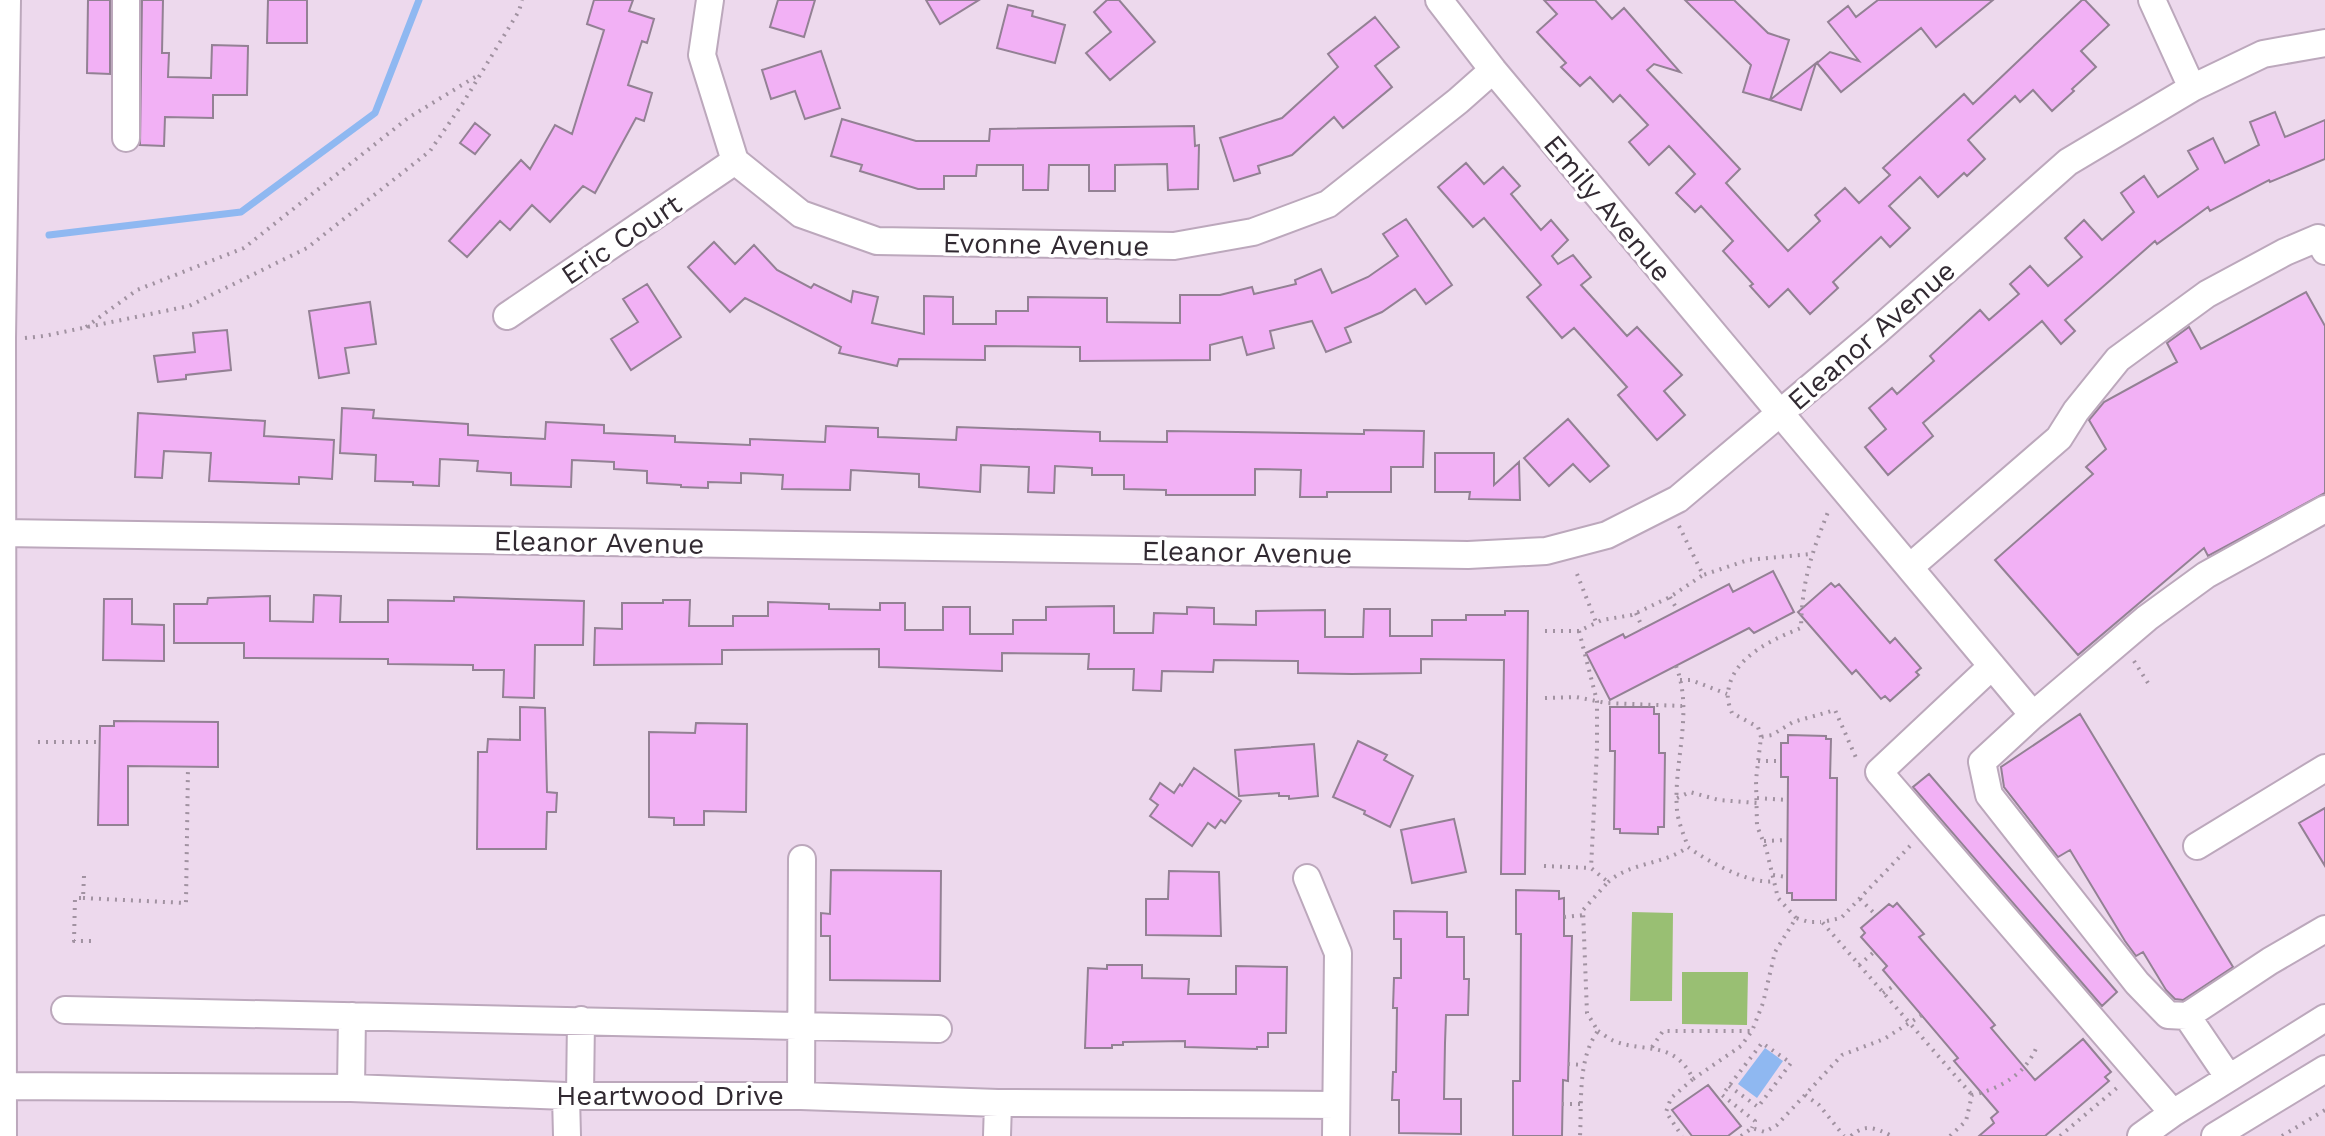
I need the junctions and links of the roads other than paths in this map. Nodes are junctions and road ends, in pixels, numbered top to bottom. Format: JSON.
{"nodes":[{"id":1,"x":7,"y":0,"type":"edge"},
{"id":2,"x":126,"y":0,"type":"edge"},
{"id":3,"x":710,"y":0,"type":"edge"},
{"id":4,"x":1439,"y":0,"type":"edge"},
{"id":5,"x":2152,"y":0,"type":"edge"},
{"id":6,"x":2325,"y":43,"type":"edge"},
{"id":7,"x":1493,"y":70,"type":"junction"},
{"id":8,"x":2192,"y":88,"type":"junction"},
{"id":9,"x":3,"y":94,"type":"edge"},
{"id":10,"x":126,"y":138,"type":"dead end"},
{"id":11,"x":735,"y":161,"type":"junction"},
{"id":12,"x":2323,"y":241,"type":"edge"},
{"id":13,"x":507,"y":316,"type":"dead end"},
{"id":14,"x":1781,"y":413,"type":"junction"},
{"id":15,"x":2325,"y":509,"type":"edge"},
{"id":16,"x":3,"y":533,"type":"junction"},
{"id":17,"x":1910,"y":567,"type":"junction"},
{"id":18,"x":1992,"y":666,"type":"junction"},
{"id":19,"x":2033,"y":715,"type":"junction"},
{"id":20,"x":2325,"y":768,"type":"edge"},
{"id":21,"x":2197,"y":846,"type":"dead end"},
{"id":22,"x":802,"y":859,"type":"dead end"},
{"id":23,"x":1307,"y":878,"type":"dead end"},
{"id":24,"x":2325,"y":929,"type":"edge"},
{"id":25,"x":65,"y":1010,"type":"dead end"},
{"id":26,"x":352,"y":1016,"type":"junction"},
{"id":27,"x":2187,"y":1016,"type":"junction"},
{"id":28,"x":2325,"y":1018,"type":"edge"},
{"id":29,"x":581,"y":1020,"type":"junction"},
{"id":30,"x":800,"y":1027,"type":"junction"},
{"id":31,"x":938,"y":1029,"type":"dead end"},
{"id":32,"x":2325,"y":1069,"type":"edge"},
{"id":33,"x":2229,"y":1078,"type":"junction"},
{"id":34,"x":4,"y":1086,"type":"junction"},
{"id":35,"x":351,"y":1088,"type":"junction"},
{"id":36,"x":573,"y":1096,"type":"junction"},
{"id":37,"x":801,"y":1096,"type":"junction"},
{"id":38,"x":998,"y":1103,"type":"junction"},
{"id":39,"x":1336,"y":1105,"type":"junction"},
{"id":40,"x":2173,"y":1113,"type":"junction"},
{"id":41,"x":3,"y":1136,"type":"edge"},
{"id":42,"x":567,"y":1136,"type":"edge"},
{"id":43,"x":997,"y":1136,"type":"edge"},
{"id":44,"x":1336,"y":1136,"type":"edge"},
{"id":45,"x":2141,"y":1136,"type":"edge"},
{"id":46,"x":2215,"y":1136,"type":"edge"}],
"edges":[{"from":1,"to":9,"type":"street"},
{"from":2,"to":10,"type":"street"},
{"from":3,"to":11,"type":"street"},
{"from":4,"to":7,"type":"street","name":"Emily Avenue"},
{"from":5,"to":8,"type":"street"},
{"from":6,"to":8,"type":"street","name":"Eleanor Avenue"},
{"from":7,"to":11,"type":"street","name":"Evonne Avenue"},
{"from":7,"to":14,"type":"street","name":"Emily Avenue"},
{"from":8,"to":14,"type":"street","name":"Eleanor Avenue"},
{"from":9,"to":16,"type":"street"},
{"from":11,"to":13,"type":"street","name":"Eric Court"},
{"from":12,"to":17,"type":"street"},
{"from":14,"to":16,"type":"street","name":"Eleanor Avenue"},
{"from":14,"to":17,"type":"street","name":"Emily Avenue"},
{"from":15,"to":19,"type":"street"},
{"from":16,"to":34,"type":"street"},
{"from":17,"to":18,"type":"street","name":"Emily Avenue"},
{"from":18,"to":19,"type":"street","name":"Emily Avenue"},
{"from":18,"to":40,"type":"street"},
{"from":19,"to":27,"type":"street"},
{"from":20,"to":21,"type":"street"},
{"from":22,"to":30,"type":"street"},
{"from":23,"to":39,"type":"street"},
{"from":24,"to":27,"type":"street"},
{"from":25,"to":26,"type":"street"},
{"from":26,"to":29,"type":"street"},
{"from":26,"to":35,"type":"street"},
{"from":27,"to":33,"type":"street"},
{"from":28,"to":33,"type":"street"},
{"from":29,"to":30,"type":"street"},
{"from":29,"to":36,"type":"street"},
{"from":30,"to":31,"type":"street"},
{"from":30,"to":37,"type":"street"},
{"from":32,"to":46,"type":"street"},
{"from":33,"to":40,"type":"street"},
{"from":34,"to":35,"type":"street","name":"Heartwood Drive"},
{"from":34,"to":41,"type":"street"},
{"from":35,"to":36,"type":"street","name":"Heartwood Drive"},
{"from":36,"to":37,"type":"street","name":"Heartwood Drive"},
{"from":36,"to":42,"type":"street"},
{"from":37,"to":38,"type":"street","name":"Heartwood Drive"},
{"from":38,"to":39,"type":"street","name":"Heartwood Drive"},
{"from":38,"to":43,"type":"street"},
{"from":39,"to":44,"type":"street"},
{"from":40,"to":45,"type":"street"}]}
